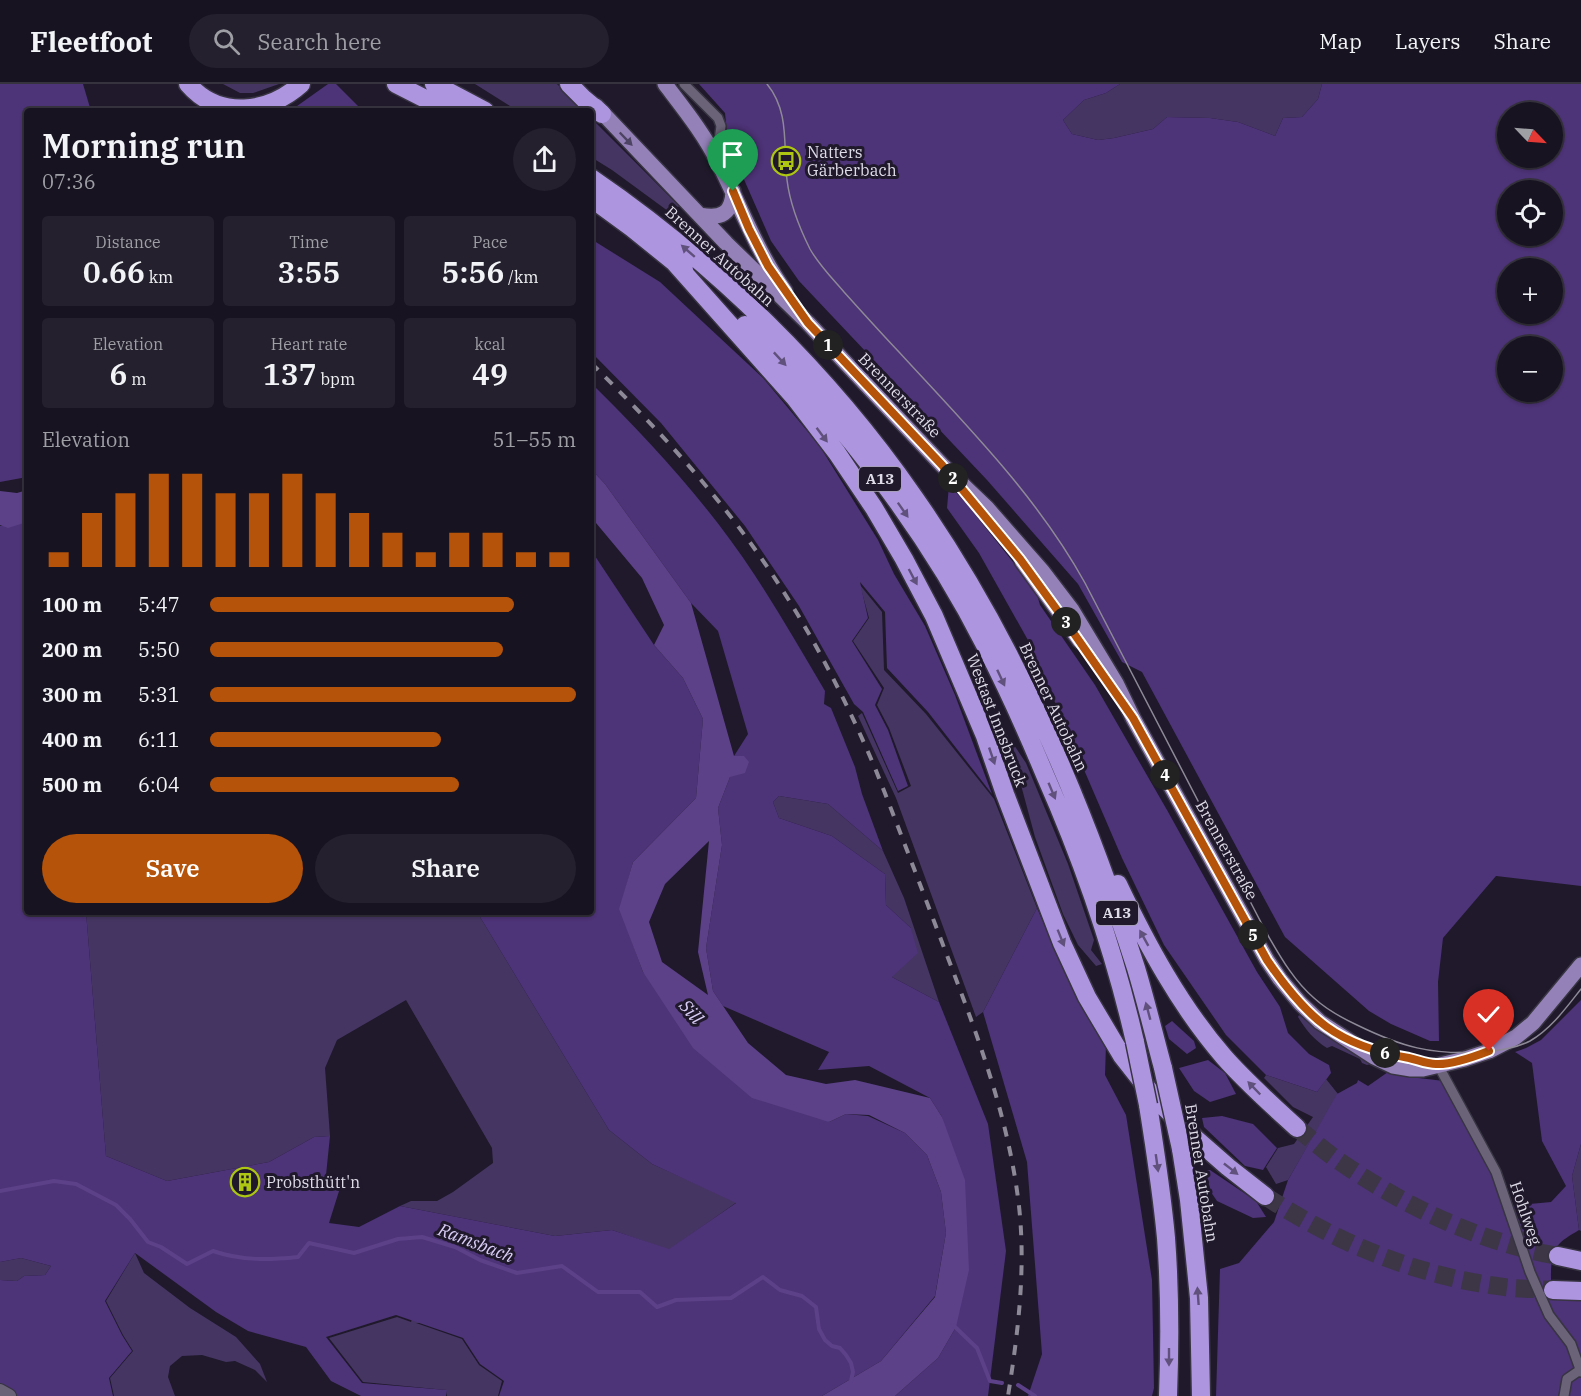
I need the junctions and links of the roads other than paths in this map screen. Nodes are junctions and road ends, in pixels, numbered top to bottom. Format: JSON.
{"nodes":[{"id":1,"x":175,"y":84,"type":"edge"},
{"id":2,"x":188,"y":84,"type":"edge"},
{"id":3,"x":301,"y":84,"type":"edge"},
{"id":4,"x":314,"y":84,"type":"edge"},
{"id":5,"x":396,"y":84,"type":"edge"},
{"id":6,"x":434,"y":84,"type":"edge"},
{"id":7,"x":453,"y":84,"type":"edge"},
{"id":8,"x":569,"y":84,"type":"edge"},
{"id":9,"x":579,"y":84,"type":"edge"},
{"id":10,"x":665,"y":84,"type":"edge"},
{"id":11,"x":684,"y":84,"type":"edge"},
{"id":12,"x":206,"y":108,"type":"edge"},
{"id":13,"x":236,"y":108,"type":"edge"},
{"id":14,"x":257,"y":108,"type":"edge"},
{"id":15,"x":281,"y":108,"type":"edge"},
{"id":16,"x":442,"y":108,"type":"edge"},
{"id":17,"x":480,"y":108,"type":"edge"},
{"id":18,"x":481,"y":108,"type":"edge"},
{"id":19,"x":602,"y":114,"type":"junction"},
{"id":20,"x":710,"y":148,"type":"junction"},
{"id":21,"x":594,"y":180,"type":"edge"},
{"id":22,"x":733,"y":191,"type":"junction"},
{"id":23,"x":594,"y":200,"type":"edge"},
{"id":24,"x":700,"y":215,"type":"junction"},
{"id":25,"x":675,"y":263,"type":"junction"},
{"id":26,"x":808,"y":323,"type":"junction"},
{"id":27,"x":1059,"y":762,"type":"junction"},
{"id":28,"x":1581,"y":965,"type":"edge"},
{"id":29,"x":1438,"y":1065,"type":"junction"},
{"id":30,"x":1297,"y":1128,"type":"tunnel mouth"},
{"id":31,"x":1265,"y":1196,"type":"tunnel mouth"},
{"id":32,"x":1558,"y":1256,"type":"tunnel mouth"},
{"id":33,"x":1581,"y":1261,"type":"edge"},
{"id":34,"x":1553,"y":1290,"type":"tunnel mouth"},
{"id":35,"x":1581,"y":1291,"type":"edge"},
{"id":36,"x":1581,"y":1371,"type":"edge"},
{"id":37,"x":0,"y":1392,"type":"edge"},
{"id":38,"x":9,"y":1396,"type":"edge"},
{"id":39,"x":1168,"y":1396,"type":"edge"},
{"id":40,"x":1201,"y":1396,"type":"edge"},
{"id":41,"x":1564,"y":1396,"type":"edge"}],
"edges":[{"from":1,"to":12,"type":"highway"},
{"from":2,"to":13,"type":"highway"},
{"from":3,"to":14,"type":"highway"},
{"from":4,"to":15,"type":"highway"},
{"from":5,"to":16,"type":"highway"},
{"from":6,"to":17,"type":"highway"},
{"from":7,"to":18,"type":"highway"},
{"from":8,"to":19,"type":"highway"},
{"from":9,"to":19,"type":"main road"},
{"from":10,"to":20,"type":"main road"},
{"from":11,"to":20,"type":"street"},
{"from":19,"to":24,"type":"main road","one_way":true},
{"from":20,"to":22,"type":"main road"},
{"from":27,"to":21,"type":"highway","name":"Brenner Autobahn","number":"A13","one_way":true},
{"from":22,"to":24,"type":"main road"},
{"from":22,"to":26,"type":"main road"},
{"from":23,"to":25,"type":"highway","name":"Brenner Autobahn","number":"A13"},
{"from":24,"to":26,"type":"main road"},
{"from":25,"to":31,"type":"highway","name":"Westast Innsbruck","number":"A13","one_way":true},
{"from":25,"to":39,"type":"highway","name":"Brenner Autobahn","number":"A13","one_way":true,"bridge":true},
{"from":26,"to":29,"type":"main road","name":"Brennerstraße"},
{"from":30,"to":27,"type":"highway","number":"A13","one_way":true},
{"from":40,"to":27,"type":"highway","name":"Brenner Autobahn","number":"A13","one_way":true,"bridge":true},
{"from":28,"to":29,"type":"main road","name":"Brennerstraße"},
{"from":29,"to":36,"type":"street","name":"Hohlweg"},
{"from":32,"to":33,"type":"highway"},
{"from":34,"to":35,"type":"highway"},
{"from":36,"to":41,"type":"street"},
{"from":37,"to":38,"type":"main road"}]}
